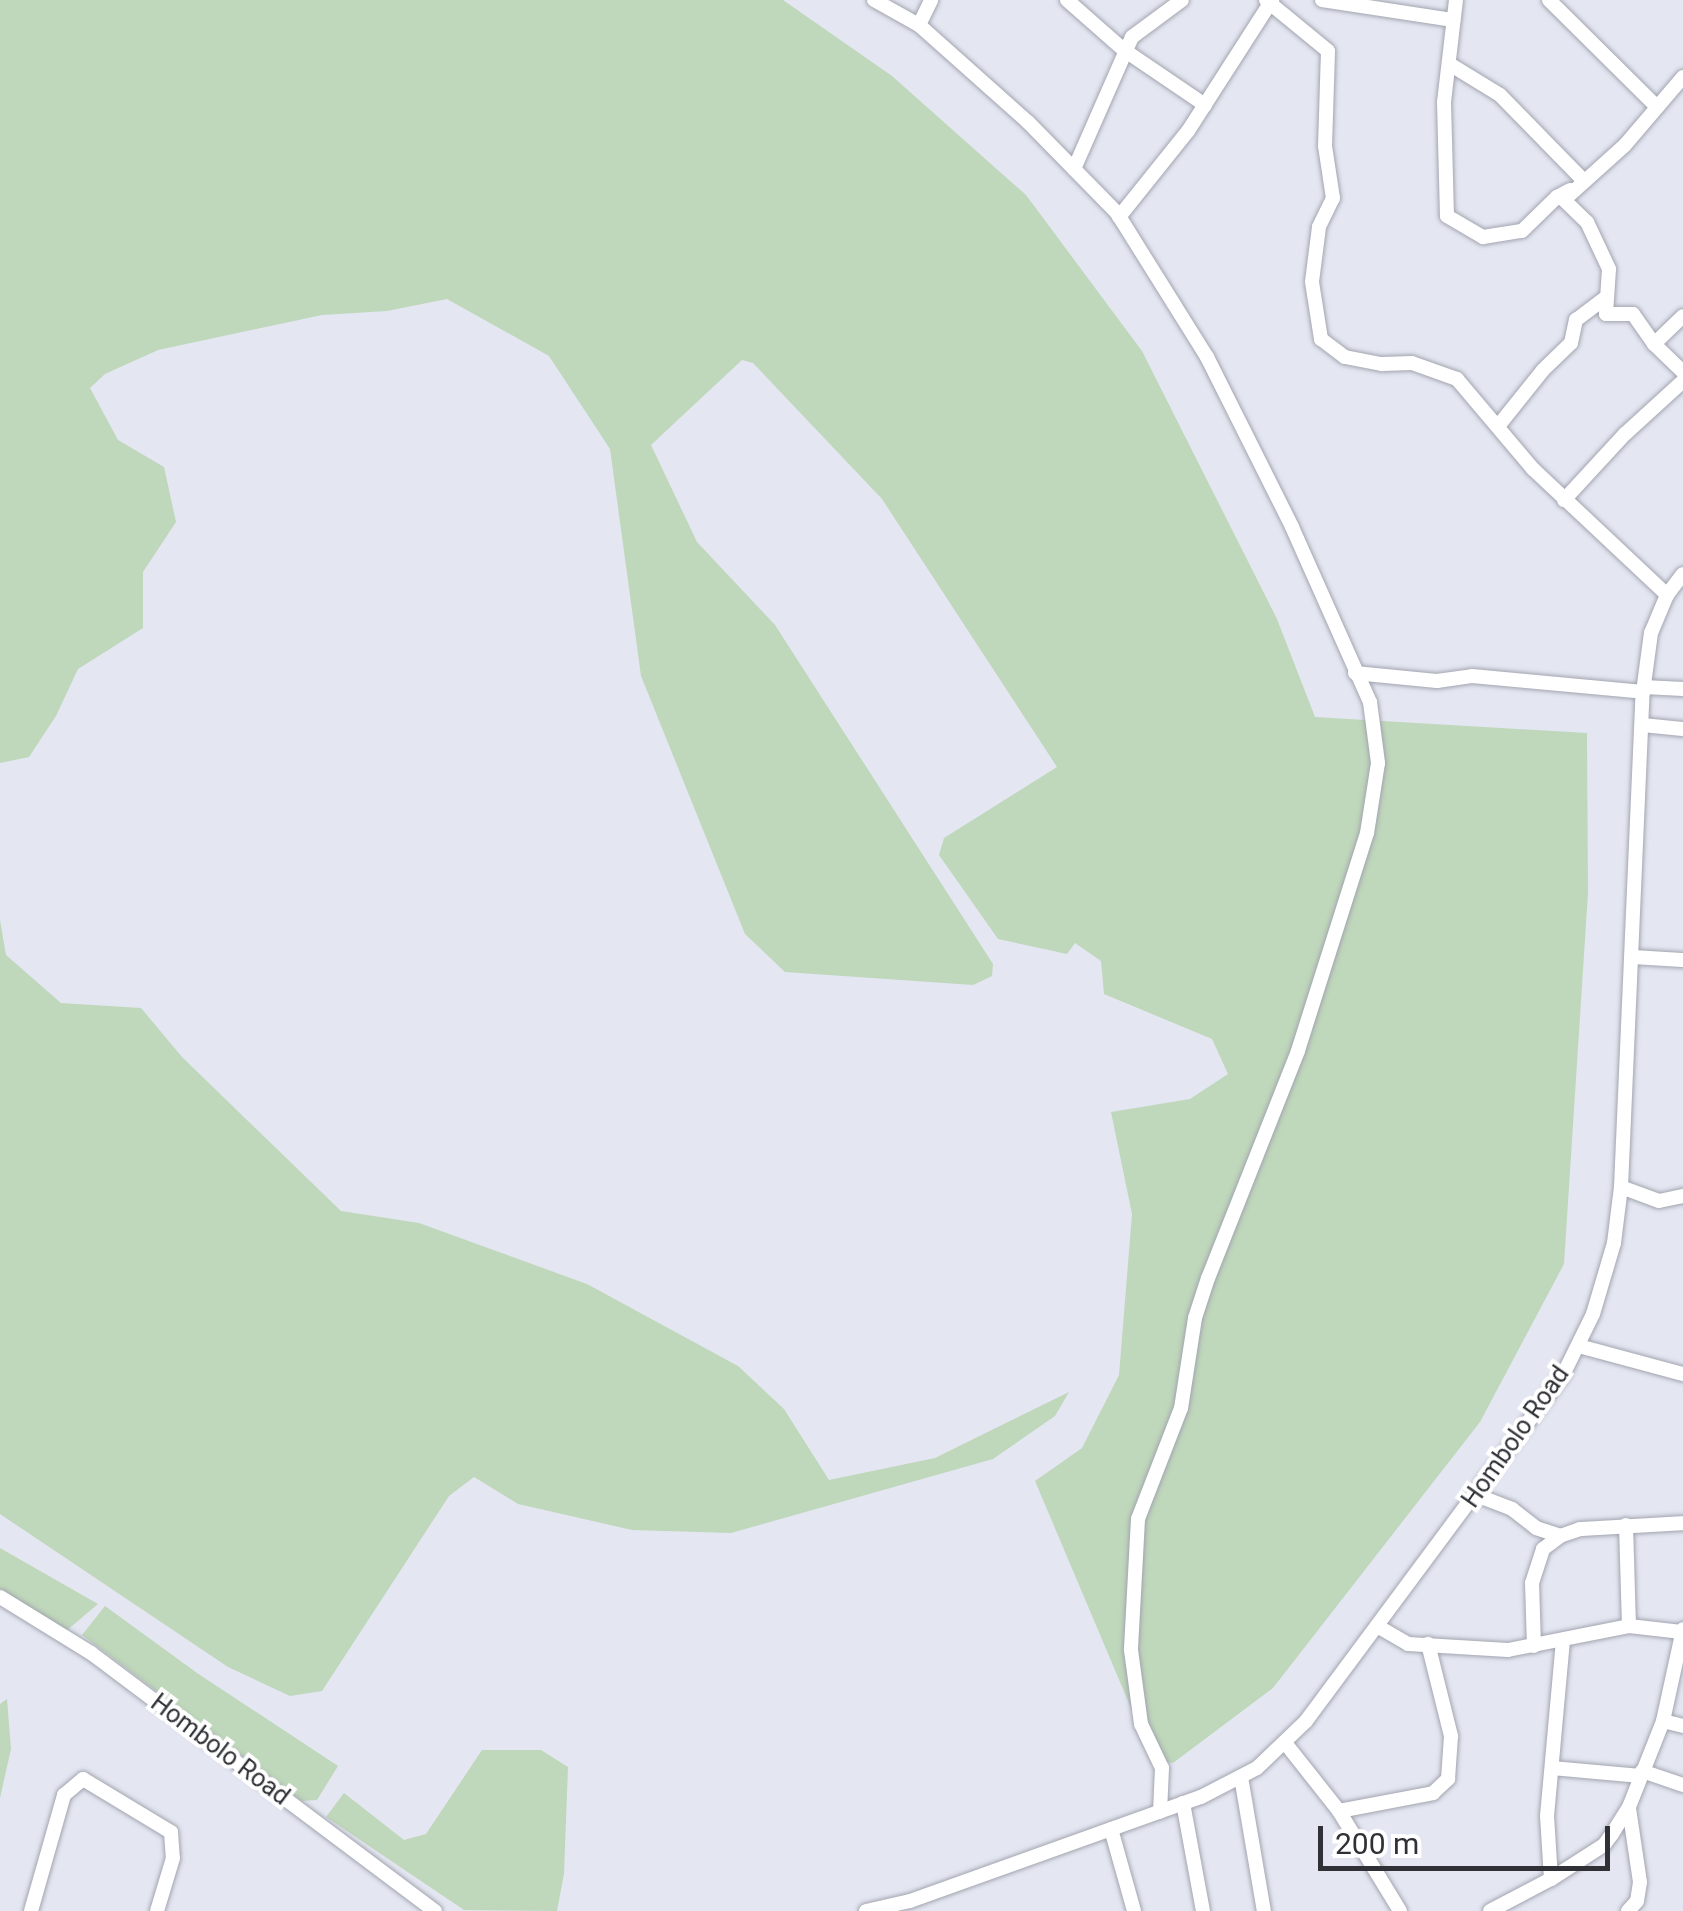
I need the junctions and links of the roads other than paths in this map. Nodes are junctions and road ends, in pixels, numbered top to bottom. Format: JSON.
{"nodes":[{"id":1,"x":874,"y":0,"type":"edge"},
{"id":2,"x":931,"y":0,"type":"edge"},
{"id":3,"x":1067,"y":0,"type":"edge"},
{"id":4,"x":1182,"y":0,"type":"edge"},
{"id":5,"x":1322,"y":0,"type":"edge"},
{"id":6,"x":1456,"y":0,"type":"edge"},
{"id":7,"x":1548,"y":0,"type":"edge"},
{"id":8,"x":1269,"y":1,"type":"edge"},
{"id":9,"x":1453,"y":20,"type":"junction"},
{"id":10,"x":919,"y":25,"type":"junction"},
{"id":11,"x":1124,"y":50,"type":"junction"},
{"id":12,"x":1450,"y":65,"type":"junction"},
{"id":13,"x":1683,"y":77,"type":"edge"},
{"id":14,"x":1205,"y":105,"type":"junction"},
{"id":15,"x":1657,"y":107,"type":"junction"},
{"id":16,"x":1074,"y":169,"type":"junction"},
{"id":17,"x":1576,"y":184,"type":"junction"},
{"id":18,"x":1119,"y":217,"type":"junction"},
{"id":19,"x":1604,"y":299,"type":"junction"},
{"id":20,"x":1683,"y":316,"type":"edge"},
{"id":21,"x":1654,"y":344,"type":"junction"},
{"id":22,"x":1683,"y":372,"type":"edge"},
{"id":23,"x":1683,"y":380,"type":"edge"},
{"id":24,"x":1499,"y":425,"type":"junction"},
{"id":25,"x":1564,"y":500,"type":"junction"},
{"id":26,"x":1683,"y":574,"type":"edge"},
{"id":27,"x":1667,"y":595,"type":"junction"},
{"id":28,"x":1356,"y":673,"type":"junction"},
{"id":29,"x":1644,"y":689,"type":"junction"},
{"id":30,"x":1683,"y":689,"type":"edge"},
{"id":31,"x":1642,"y":725,"type":"junction"},
{"id":32,"x":1683,"y":729,"type":"edge"},
{"id":33,"x":1632,"y":958,"type":"junction"},
{"id":34,"x":1683,"y":960,"type":"edge"},
{"id":35,"x":1621,"y":1188,"type":"junction"},
{"id":36,"x":1683,"y":1196,"type":"edge"},
{"id":37,"x":1579,"y":1346,"type":"junction"},
{"id":38,"x":1683,"y":1374,"type":"edge"},
{"id":39,"x":1476,"y":1495,"type":"junction"},
{"id":40,"x":1683,"y":1523,"type":"edge"},
{"id":41,"x":1626,"y":1525,"type":"junction"},
{"id":42,"x":1560,"y":1536,"type":"junction"},
{"id":43,"x":0,"y":1597,"type":"edge"},
{"id":44,"x":1377,"y":1626,"type":"junction"},
{"id":45,"x":1629,"y":1626,"type":"junction"},
{"id":46,"x":1682,"y":1636,"type":"edge"},
{"id":47,"x":1563,"y":1640,"type":"junction"},
{"id":48,"x":1428,"y":1644,"type":"junction"},
{"id":49,"x":1534,"y":1646,"type":"junction"},
{"id":50,"x":1677,"y":1676,"type":"edge"},
{"id":51,"x":1663,"y":1721,"type":"junction"},
{"id":52,"x":1683,"y":1726,"type":"edge"},
{"id":53,"x":1286,"y":1744,"type":"junction"},
{"id":54,"x":1552,"y":1768,"type":"junction"},
{"id":55,"x":1641,"y":1773,"type":"junction"},
{"id":56,"x":1242,"y":1777,"type":"junction"},
{"id":57,"x":1683,"y":1784,"type":"edge"},
{"id":58,"x":1183,"y":1803,"type":"junction"},
{"id":59,"x":1629,"y":1807,"type":"junction"},
{"id":60,"x":1160,"y":1812,"type":"junction"},
{"id":61,"x":1339,"y":1812,"type":"junction"},
{"id":62,"x":1111,"y":1829,"type":"junction"},
{"id":63,"x":1551,"y":1878,"type":"junction"},
{"id":64,"x":31,"y":1911,"type":"edge"},
{"id":65,"x":157,"y":1911,"type":"edge"},
{"id":66,"x":434,"y":1911,"type":"edge"},
{"id":67,"x":866,"y":1911,"type":"edge"},
{"id":68,"x":1134,"y":1911,"type":"edge"},
{"id":69,"x":1203,"y":1911,"type":"edge"},
{"id":70,"x":1264,"y":1911,"type":"edge"},
{"id":71,"x":1400,"y":1911,"type":"edge"},
{"id":72,"x":1490,"y":1911,"type":"edge"},
{"id":73,"x":1628,"y":1911,"type":"edge"}],
"edges":[{"from":1,"to":10,"type":"street"},
{"from":2,"to":10,"type":"street"},
{"from":3,"to":11,"type":"street"},
{"from":4,"to":11,"type":"street"},
{"from":5,"to":9,"type":"street"},
{"from":6,"to":9,"type":"street"},
{"from":7,"to":15,"type":"street"},
{"from":8,"to":14,"type":"street"},
{"from":8,"to":24,"type":"street"},
{"from":9,"to":12,"type":"street"},
{"from":10,"to":16,"type":"street"},
{"from":11,"to":14,"type":"street"},
{"from":11,"to":16,"type":"street"},
{"from":12,"to":17,"type":"street"},
{"from":12,"to":17,"type":"street"},
{"from":13,"to":15,"type":"street"},
{"from":14,"to":18,"type":"street"},
{"from":15,"to":17,"type":"street"},
{"from":16,"to":18,"type":"street"},
{"from":17,"to":19,"type":"street"},
{"from":18,"to":28,"type":"street"},
{"from":19,"to":21,"type":"street"},
{"from":19,"to":24,"type":"street"},
{"from":20,"to":21,"type":"street"},
{"from":21,"to":22,"type":"street"},
{"from":23,"to":25,"type":"street"},
{"from":24,"to":25,"type":"street"},
{"from":25,"to":27,"type":"street"},
{"from":26,"to":27,"type":"street","name":"Hombolo Road"},
{"from":27,"to":29,"type":"street","name":"Hombolo Road"},
{"from":28,"to":29,"type":"street"},
{"from":28,"to":60,"type":"street"},
{"from":29,"to":30,"type":"street"},
{"from":29,"to":31,"type":"street","name":"Hombolo Road"},
{"from":31,"to":32,"type":"street"},
{"from":31,"to":33,"type":"street","name":"Hombolo Road"},
{"from":33,"to":34,"type":"street"},
{"from":33,"to":35,"type":"street","name":"Hombolo Road"},
{"from":35,"to":36,"type":"street"},
{"from":35,"to":37,"type":"street","name":"Hombolo Road"},
{"from":37,"to":38,"type":"street"},
{"from":37,"to":39,"type":"street","name":"Hombolo Road"},
{"from":39,"to":42,"type":"street"},
{"from":39,"to":44,"type":"street","name":"Hombolo Road"},
{"from":40,"to":41,"type":"street"},
{"from":41,"to":42,"type":"street"},
{"from":41,"to":45,"type":"street"},
{"from":42,"to":49,"type":"street"},
{"from":43,"to":66,"type":"street","name":"Hombolo Road"},
{"from":44,"to":48,"type":"street"},
{"from":44,"to":53,"type":"street","name":"Hombolo Road"},
{"from":45,"to":46,"type":"street"},
{"from":45,"to":47,"type":"street"},
{"from":46,"to":50,"type":"street"},
{"from":47,"to":49,"type":"street"},
{"from":47,"to":54,"type":"street"},
{"from":48,"to":49,"type":"street"},
{"from":48,"to":61,"type":"street"},
{"from":50,"to":51,"type":"street"},
{"from":51,"to":52,"type":"street"},
{"from":51,"to":55,"type":"street"},
{"from":53,"to":56,"type":"street","name":"Hombolo Road"},
{"from":53,"to":61,"type":"street"},
{"from":54,"to":55,"type":"street"},
{"from":54,"to":63,"type":"street"},
{"from":55,"to":57,"type":"street"},
{"from":55,"to":59,"type":"street"},
{"from":56,"to":58,"type":"street","name":"Hombolo Road"},
{"from":56,"to":70,"type":"street"},
{"from":58,"to":60,"type":"street","name":"Hombolo Road"},
{"from":58,"to":69,"type":"street"},
{"from":59,"to":63,"type":"street"},
{"from":59,"to":73,"type":"street"},
{"from":60,"to":62,"type":"street","name":"Hombolo Road"},
{"from":61,"to":71,"type":"street"},
{"from":62,"to":67,"type":"street","name":"Hombolo Road"},
{"from":62,"to":68,"type":"street"},
{"from":63,"to":72,"type":"street"},
{"from":64,"to":65,"type":"street"}]}
